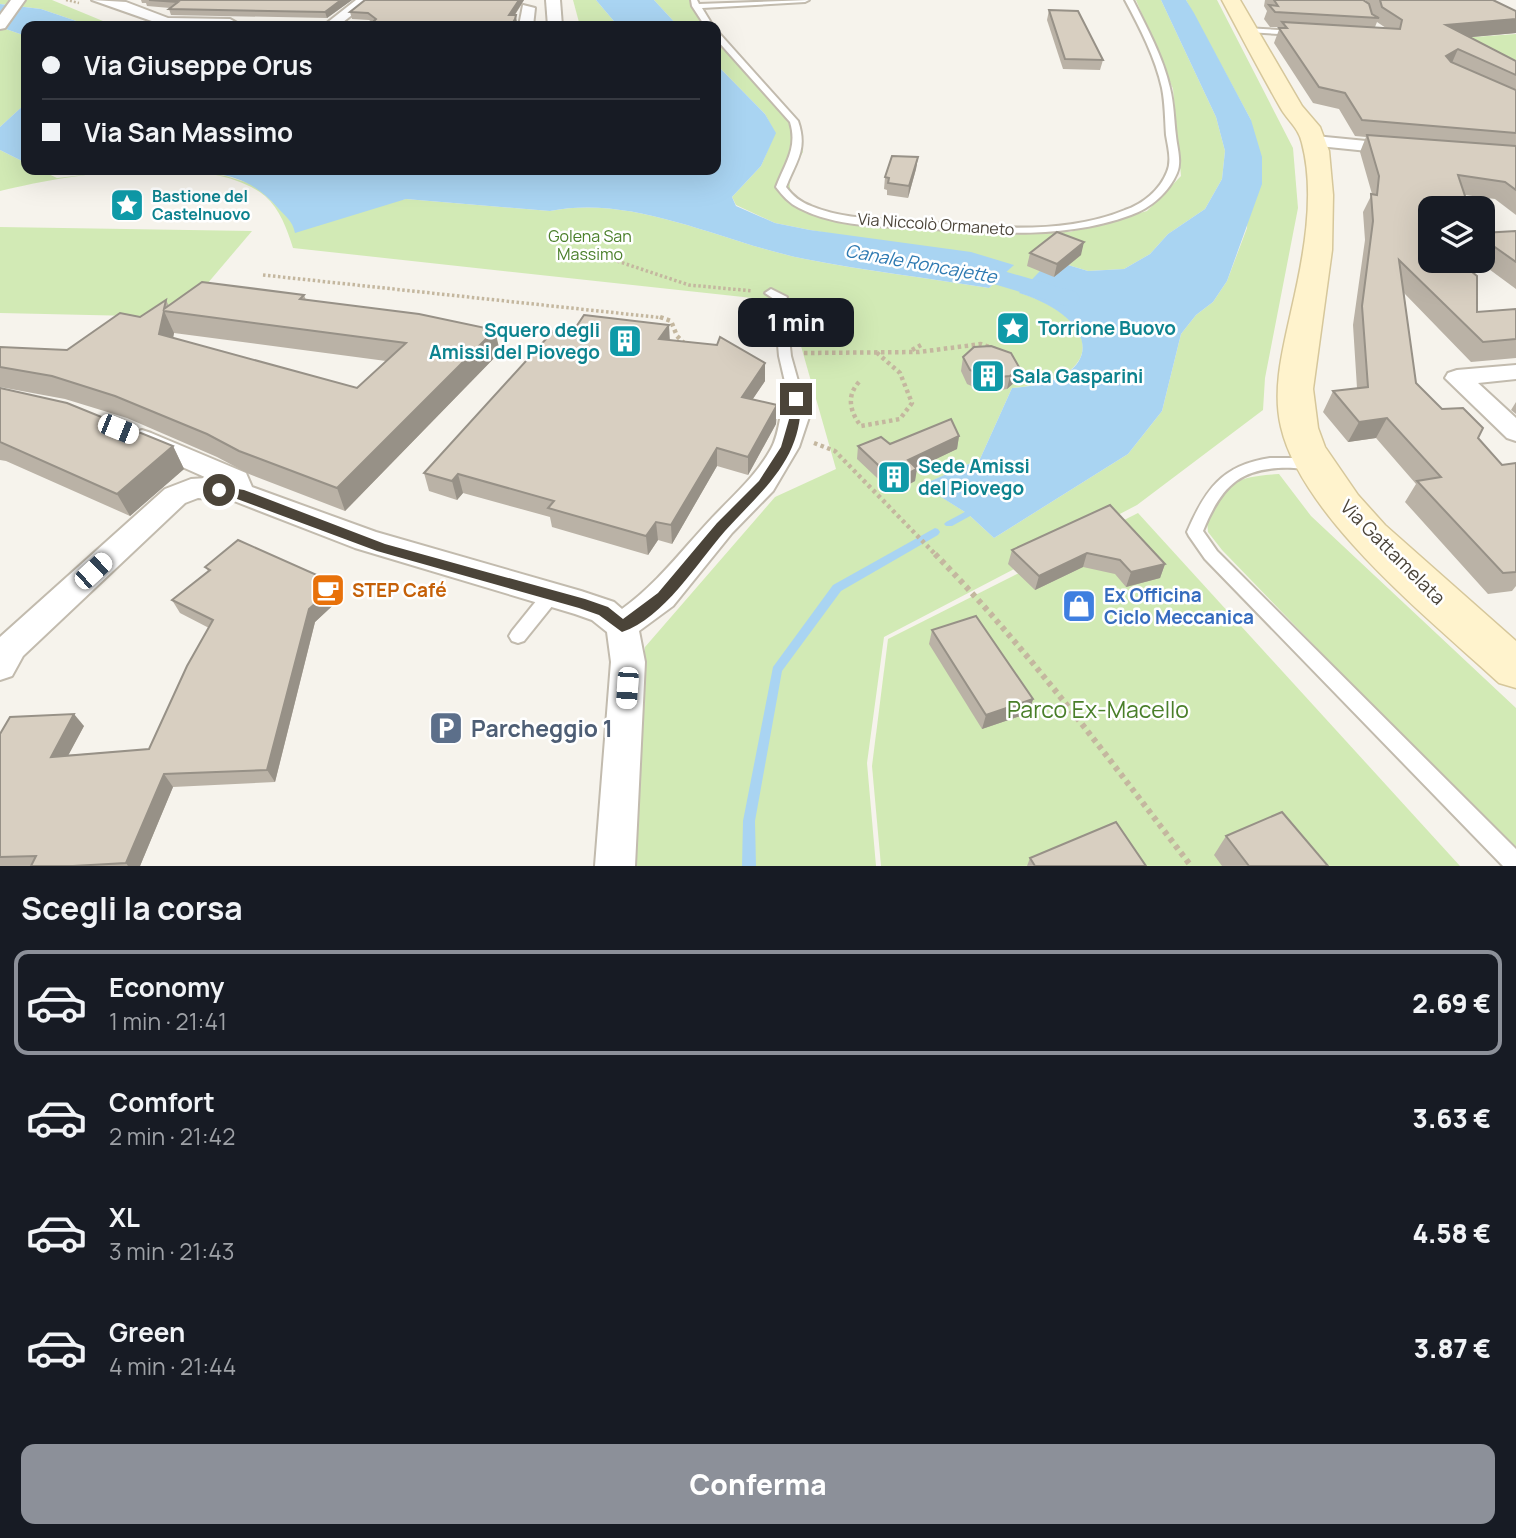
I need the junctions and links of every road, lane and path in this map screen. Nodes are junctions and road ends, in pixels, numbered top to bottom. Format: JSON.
{"nodes":[{"id":1,"x":18,"y":0,"type":"edge"},
{"id":2,"x":99,"y":0,"type":"edge"},
{"id":3,"x":364,"y":0,"type":"edge"},
{"id":4,"x":553,"y":0,"type":"edge"},
{"id":5,"x":805,"y":0,"type":"edge"},
{"id":6,"x":1129,"y":0,"type":"edge"},
{"id":7,"x":1231,"y":0,"type":"edge"},
{"id":8,"x":695,"y":3,"type":"edge"},
{"id":9,"x":528,"y":8,"type":"dead end"},
{"id":10,"x":164,"y":21,"type":"edge"},
{"id":11,"x":333,"y":21,"type":"edge"},
{"id":12,"x":527,"y":21,"type":"edge"},
{"id":13,"x":555,"y":21,"type":"edge"},
{"id":14,"x":706,"y":21,"type":"edge"},
{"id":15,"x":0,"y":25,"type":"edge"},
{"id":16,"x":1248,"y":30,"type":"junction"},
{"id":17,"x":1302,"y":33,"type":"edge"},
{"id":18,"x":721,"y":41,"type":"edge"},
{"id":19,"x":1422,"y":150,"type":"edge"},
{"id":20,"x":1316,"y":154,"type":"junction"},
{"id":21,"x":584,"y":250,"type":"dead end"},
{"id":22,"x":262,"y":275,"type":"dead end"},
{"id":23,"x":771,"y":293,"type":"joint"},
{"id":24,"x":921,"y":345,"type":"dead end"},
{"id":25,"x":697,"y":350,"type":"edge"},
{"id":26,"x":876,"y":351,"type":"junction"},
{"id":27,"x":908,"y":352,"type":"junction"},
{"id":28,"x":785,"y":356,"type":"junction"},
{"id":29,"x":1006,"y":362,"type":"edge"},
{"id":30,"x":1516,"y":372,"type":"edge"},
{"id":31,"x":859,"y":382,"type":"dead end"},
{"id":32,"x":796,"y":399,"type":"joint"},
{"id":33,"x":123,"y":431,"type":"edge"},
{"id":34,"x":1516,"y":432,"type":"edge"},
{"id":35,"x":790,"y":434,"type":"junction"},
{"id":36,"x":1315,"y":462,"type":"junction"},
{"id":37,"x":240,"y":493,"type":"junction"},
{"id":38,"x":551,"y":595,"type":"junction"},
{"id":39,"x":622,"y":626,"type":"junction"},
{"id":40,"x":518,"y":636,"type":"dead end"},
{"id":41,"x":0,"y":666,"type":"edge"},
{"id":42,"x":1516,"y":669,"type":"edge"},
{"id":43,"x":1516,"y":864,"type":"edge"},
{"id":44,"x":615,"y":866,"type":"edge"},
{"id":45,"x":1191,"y":866,"type":"edge"}],
"edges":[{"from":1,"to":15,"type":"street"},
{"from":2,"to":10,"type":"street"},
{"from":3,"to":11,"type":"street"},
{"from":4,"to":13,"type":"street"},
{"from":5,"to":8,"type":"lane"},
{"from":6,"to":18,"type":"lane","name":"Via Niccolò Ormaneto"},
{"from":7,"to":16,"type":"main road","name":"Via Gattamelata"},
{"from":8,"to":14,"type":"lane"},
{"from":9,"to":12,"type":"street"},
{"from":16,"to":17,"type":"lane"},
{"from":16,"to":20,"type":"main road","name":"Via Gattamelata"},
{"from":19,"to":20,"type":"street"},
{"from":20,"to":36,"type":"main road","name":"Via Gattamelata"},
{"from":21,"to":23,"type":"path"},
{"from":22,"to":25,"type":"path"},
{"from":23,"to":28,"type":"lane"},
{"from":24,"to":27,"type":"path"},
{"from":26,"to":27,"type":"path"},
{"from":26,"to":28,"type":"path"},
{"from":26,"to":31,"type":"path"},
{"from":27,"to":29,"type":"path"},
{"from":28,"to":32,"type":"lane"},
{"from":30,"to":34,"type":"street"},
{"from":32,"to":35,"type":"street"},
{"from":33,"to":37,"type":"street"},
{"from":35,"to":39,"type":"street"},
{"from":35,"to":45,"type":"path"},
{"from":36,"to":42,"type":"main road","name":"Via Gattamelata"},
{"from":36,"to":43,"type":"lane"},
{"from":37,"to":38,"type":"street"},
{"from":37,"to":41,"type":"street"},
{"from":38,"to":39,"type":"street"},
{"from":38,"to":40,"type":"lane"},
{"from":39,"to":44,"type":"street"}]}
